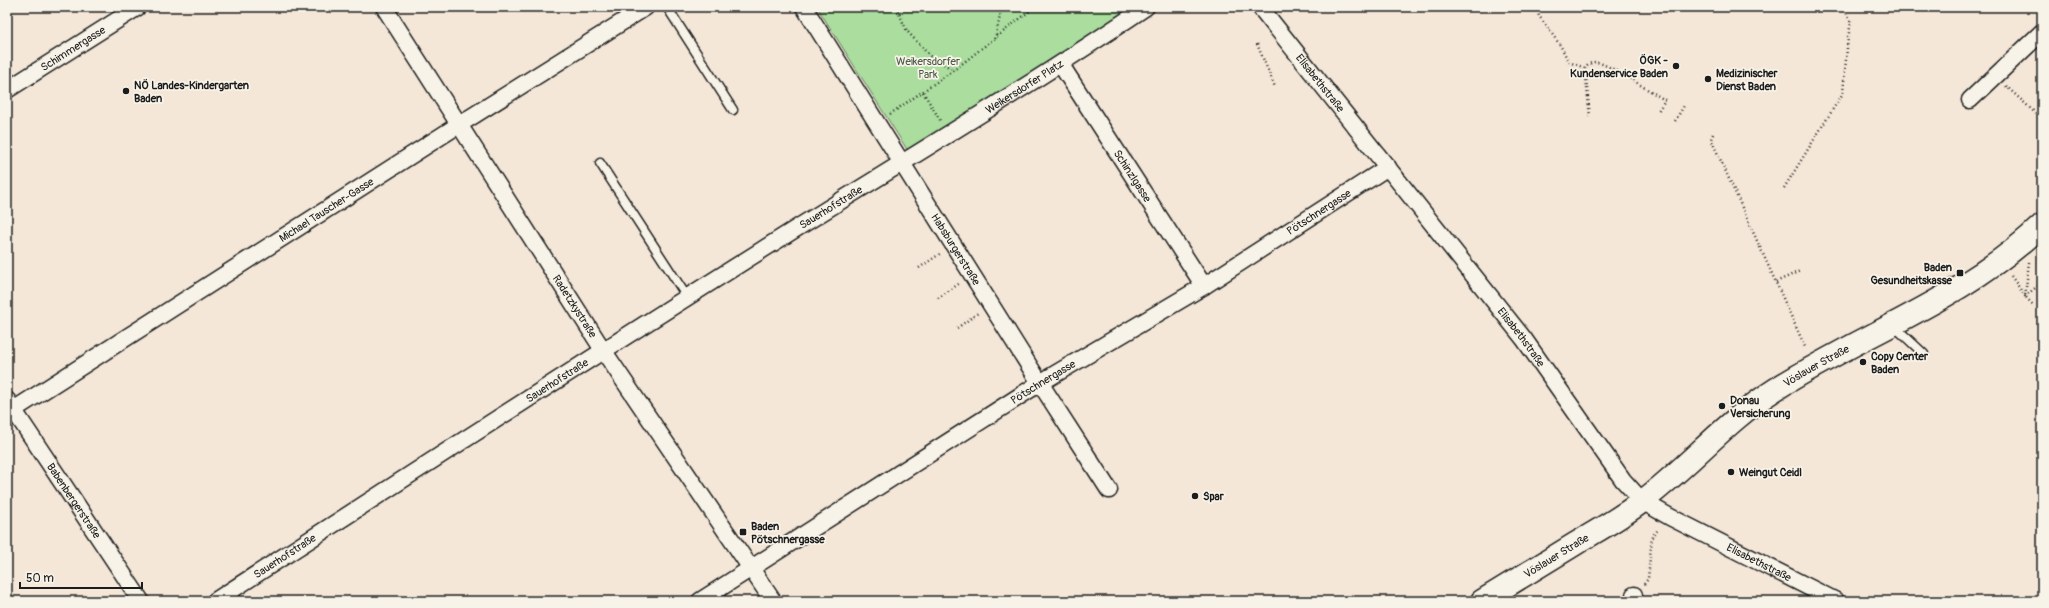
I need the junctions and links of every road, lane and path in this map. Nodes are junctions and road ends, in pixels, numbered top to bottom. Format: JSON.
{"nodes":[{"id":1,"x":138,"y":7,"type":"edge"},
{"id":2,"x":384,"y":7,"type":"edge"},
{"id":3,"x":646,"y":7,"type":"edge"},
{"id":4,"x":667,"y":7,"type":"edge"},
{"id":5,"x":804,"y":7,"type":"edge"},
{"id":6,"x":896,"y":7,"type":"edge"},
{"id":7,"x":1002,"y":7,"type":"edge"},
{"id":8,"x":1035,"y":7,"type":"edge"},
{"id":9,"x":1146,"y":7,"type":"edge"},
{"id":10,"x":1260,"y":7,"type":"edge"},
{"id":11,"x":1536,"y":7,"type":"edge"},
{"id":12,"x":1848,"y":7,"type":"edge"},
{"id":13,"x":2042,"y":32,"type":"edge"},
{"id":14,"x":995,"y":39,"type":"junction"},
{"id":15,"x":1257,"y":44,"type":"dead end"},
{"id":16,"x":1061,"y":65,"type":"junction"},
{"id":17,"x":1585,"y":68,"type":"junction"},
{"id":18,"x":954,"y":70,"type":"junction"},
{"id":19,"x":1995,"y":76,"type":"junction"},
{"id":20,"x":1275,"y":87,"type":"dead end"},
{"id":21,"x":7,"y":90,"type":"edge"},
{"id":22,"x":924,"y":92,"type":"junction"},
{"id":23,"x":1970,"y":100,"type":"dead end"},
{"id":24,"x":1685,"y":104,"type":"dead end"},
{"id":25,"x":733,"y":110,"type":"dead end"},
{"id":26,"x":1658,"y":111,"type":"dead end"},
{"id":27,"x":1590,"y":117,"type":"dead end"},
{"id":28,"x":2042,"y":119,"type":"edge"},
{"id":29,"x":1675,"y":121,"type":"dead end"},
{"id":30,"x":876,"y":123,"type":"junction"},
{"id":31,"x":460,"y":124,"type":"junction"},
{"id":32,"x":948,"y":134,"type":"junction"},
{"id":33,"x":1713,"y":134,"type":"dead end"},
{"id":34,"x":901,"y":162,"type":"junction"},
{"id":35,"x":600,"y":163,"type":"dead end"},
{"id":36,"x":1388,"y":167,"type":"junction"},
{"id":37,"x":1784,"y":188,"type":"dead end"},
{"id":38,"x":2042,"y":225,"type":"edge"},
{"id":39,"x":953,"y":245,"type":"junction"},
{"id":40,"x":2029,"y":258,"type":"dead end"},
{"id":41,"x":919,"y":268,"type":"dead end"},
{"id":42,"x":1800,"y":271,"type":"dead end"},
{"id":43,"x":972,"y":276,"type":"junction"},
{"id":44,"x":2011,"y":276,"type":"dead end"},
{"id":45,"x":1776,"y":282,"type":"junction"},
{"id":46,"x":1204,"y":286,"type":"junction"},
{"id":47,"x":2038,"y":286,"type":"dead end"},
{"id":48,"x":2026,"y":296,"type":"junction"},
{"id":49,"x":687,"y":297,"type":"junction"},
{"id":50,"x":938,"y":298,"type":"dead end"},
{"id":51,"x":991,"y":305,"type":"junction"},
{"id":52,"x":2033,"y":305,"type":"dead end"},
{"id":53,"x":1892,"y":324,"type":"junction"},
{"id":54,"x":957,"y":328,"type":"dead end"},
{"id":55,"x":603,"y":350,"type":"junction"},
{"id":56,"x":1924,"y":354,"type":"dead end"},
{"id":57,"x":1814,"y":366,"type":"junction"},
{"id":58,"x":1040,"y":383,"type":"junction"},
{"id":59,"x":9,"y":408,"type":"edge"},
{"id":60,"x":1109,"y":490,"type":"dead end"},
{"id":61,"x":1642,"y":501,"type":"junction"},
{"id":62,"x":1670,"y":517,"type":"junction"},
{"id":63,"x":751,"y":569,"type":"junction"},
{"id":64,"x":1634,"y":598,"type":"edge"},
{"id":65,"x":141,"y":601,"type":"edge"},
{"id":66,"x":215,"y":601,"type":"edge"},
{"id":67,"x":700,"y":601,"type":"edge"},
{"id":68,"x":773,"y":601,"type":"edge"},
{"id":69,"x":1482,"y":601,"type":"edge"},
{"id":70,"x":1836,"y":601,"type":"edge"}],
"edges":[{"from":1,"to":21,"type":"street","name":"Schimmergasse"},
{"from":2,"to":31,"type":"street","name":"Radetzkystraße"},
{"from":3,"to":31,"type":"street","name":"Michael Tauscher-Gasse"},
{"from":4,"to":25,"type":"lane"},
{"from":5,"to":30,"type":"street","name":"Habsburgerstraße"},
{"from":6,"to":18,"type":"path"},
{"from":7,"to":14,"type":"path"},
{"from":8,"to":14,"type":"path"},
{"from":9,"to":16,"type":"street","name":"Weikersdorfer Platz"},
{"from":10,"to":36,"type":"street","name":"Elisabethstraße"},
{"from":11,"to":17,"type":"path"},
{"from":12,"to":37,"type":"path"},
{"from":13,"to":19,"type":"street"},
{"from":14,"to":18,"type":"path"},
{"from":15,"to":20,"type":"path"},
{"from":16,"to":32,"type":"street","name":"Weikersdorfer Platz"},
{"from":16,"to":46,"type":"street","name":"Schinzlgasse"},
{"from":17,"to":26,"type":"path"},
{"from":17,"to":27,"type":"path"},
{"from":18,"to":22,"type":"path"},
{"from":19,"to":23,"type":"street"},
{"from":19,"to":28,"type":"path"},
{"from":22,"to":30,"type":"path"},
{"from":22,"to":32,"type":"path"},
{"from":24,"to":29,"type":"path"},
{"from":30,"to":34,"type":"street","name":"Habsburgerstraße"},
{"from":31,"to":55,"type":"street","name":"Radetzkystraße"},
{"from":31,"to":59,"type":"street","name":"Michael Tauscher-Gasse"},
{"from":32,"to":34,"type":"street","name":"Weikersdorfer Platz"},
{"from":33,"to":45,"type":"path"},
{"from":34,"to":39,"type":"street","name":"Habsburgerstraße"},
{"from":34,"to":49,"type":"street","name":"Sauerhofstraße"},
{"from":35,"to":49,"type":"lane"},
{"from":36,"to":46,"type":"street","name":"Pötschnergasse"},
{"from":36,"to":61,"type":"street","name":"Elisabethstraße"},
{"from":38,"to":53,"type":"street","name":"Vöslauer Straße"},
{"from":39,"to":41,"type":"path"},
{"from":39,"to":43,"type":"street","name":"Habsburgerstraße"},
{"from":40,"to":48,"type":"path"},
{"from":42,"to":45,"type":"path"},
{"from":43,"to":50,"type":"path"},
{"from":43,"to":51,"type":"street","name":"Habsburgerstraße"},
{"from":44,"to":48,"type":"path"},
{"from":45,"to":57,"type":"path"},
{"from":46,"to":58,"type":"street","name":"Pötschnergasse"},
{"from":47,"to":48,"type":"path"},
{"from":48,"to":52,"type":"path"},
{"from":49,"to":55,"type":"street","name":"Sauerhofstraße"},
{"from":51,"to":54,"type":"path"},
{"from":51,"to":58,"type":"street","name":"Habsburgerstraße"},
{"from":53,"to":56,"type":"lane"},
{"from":53,"to":57,"type":"street","name":"Vöslauer Straße"},
{"from":55,"to":63,"type":"street","name":"Radetzkystraße"},
{"from":55,"to":66,"type":"street","name":"Sauerhofstraße"},
{"from":57,"to":61,"type":"street","name":"Vöslauer Straße"},
{"from":58,"to":60,"type":"street","name":"Habsburgerstraße"},
{"from":58,"to":63,"type":"street","name":"Pötschnergasse"},
{"from":59,"to":65,"type":"street","name":"Babenbergerstraße"},
{"from":61,"to":62,"type":"street","name":"Elisabethstraße"},
{"from":61,"to":69,"type":"street","name":"Vöslauer Straße"},
{"from":62,"to":64,"type":"path"},
{"from":62,"to":70,"type":"street","name":"Elisabethstraße"},
{"from":63,"to":67,"type":"street","name":"Pötschnergasse"},
{"from":63,"to":68,"type":"street","name":"Radetzkystraße"}]}
